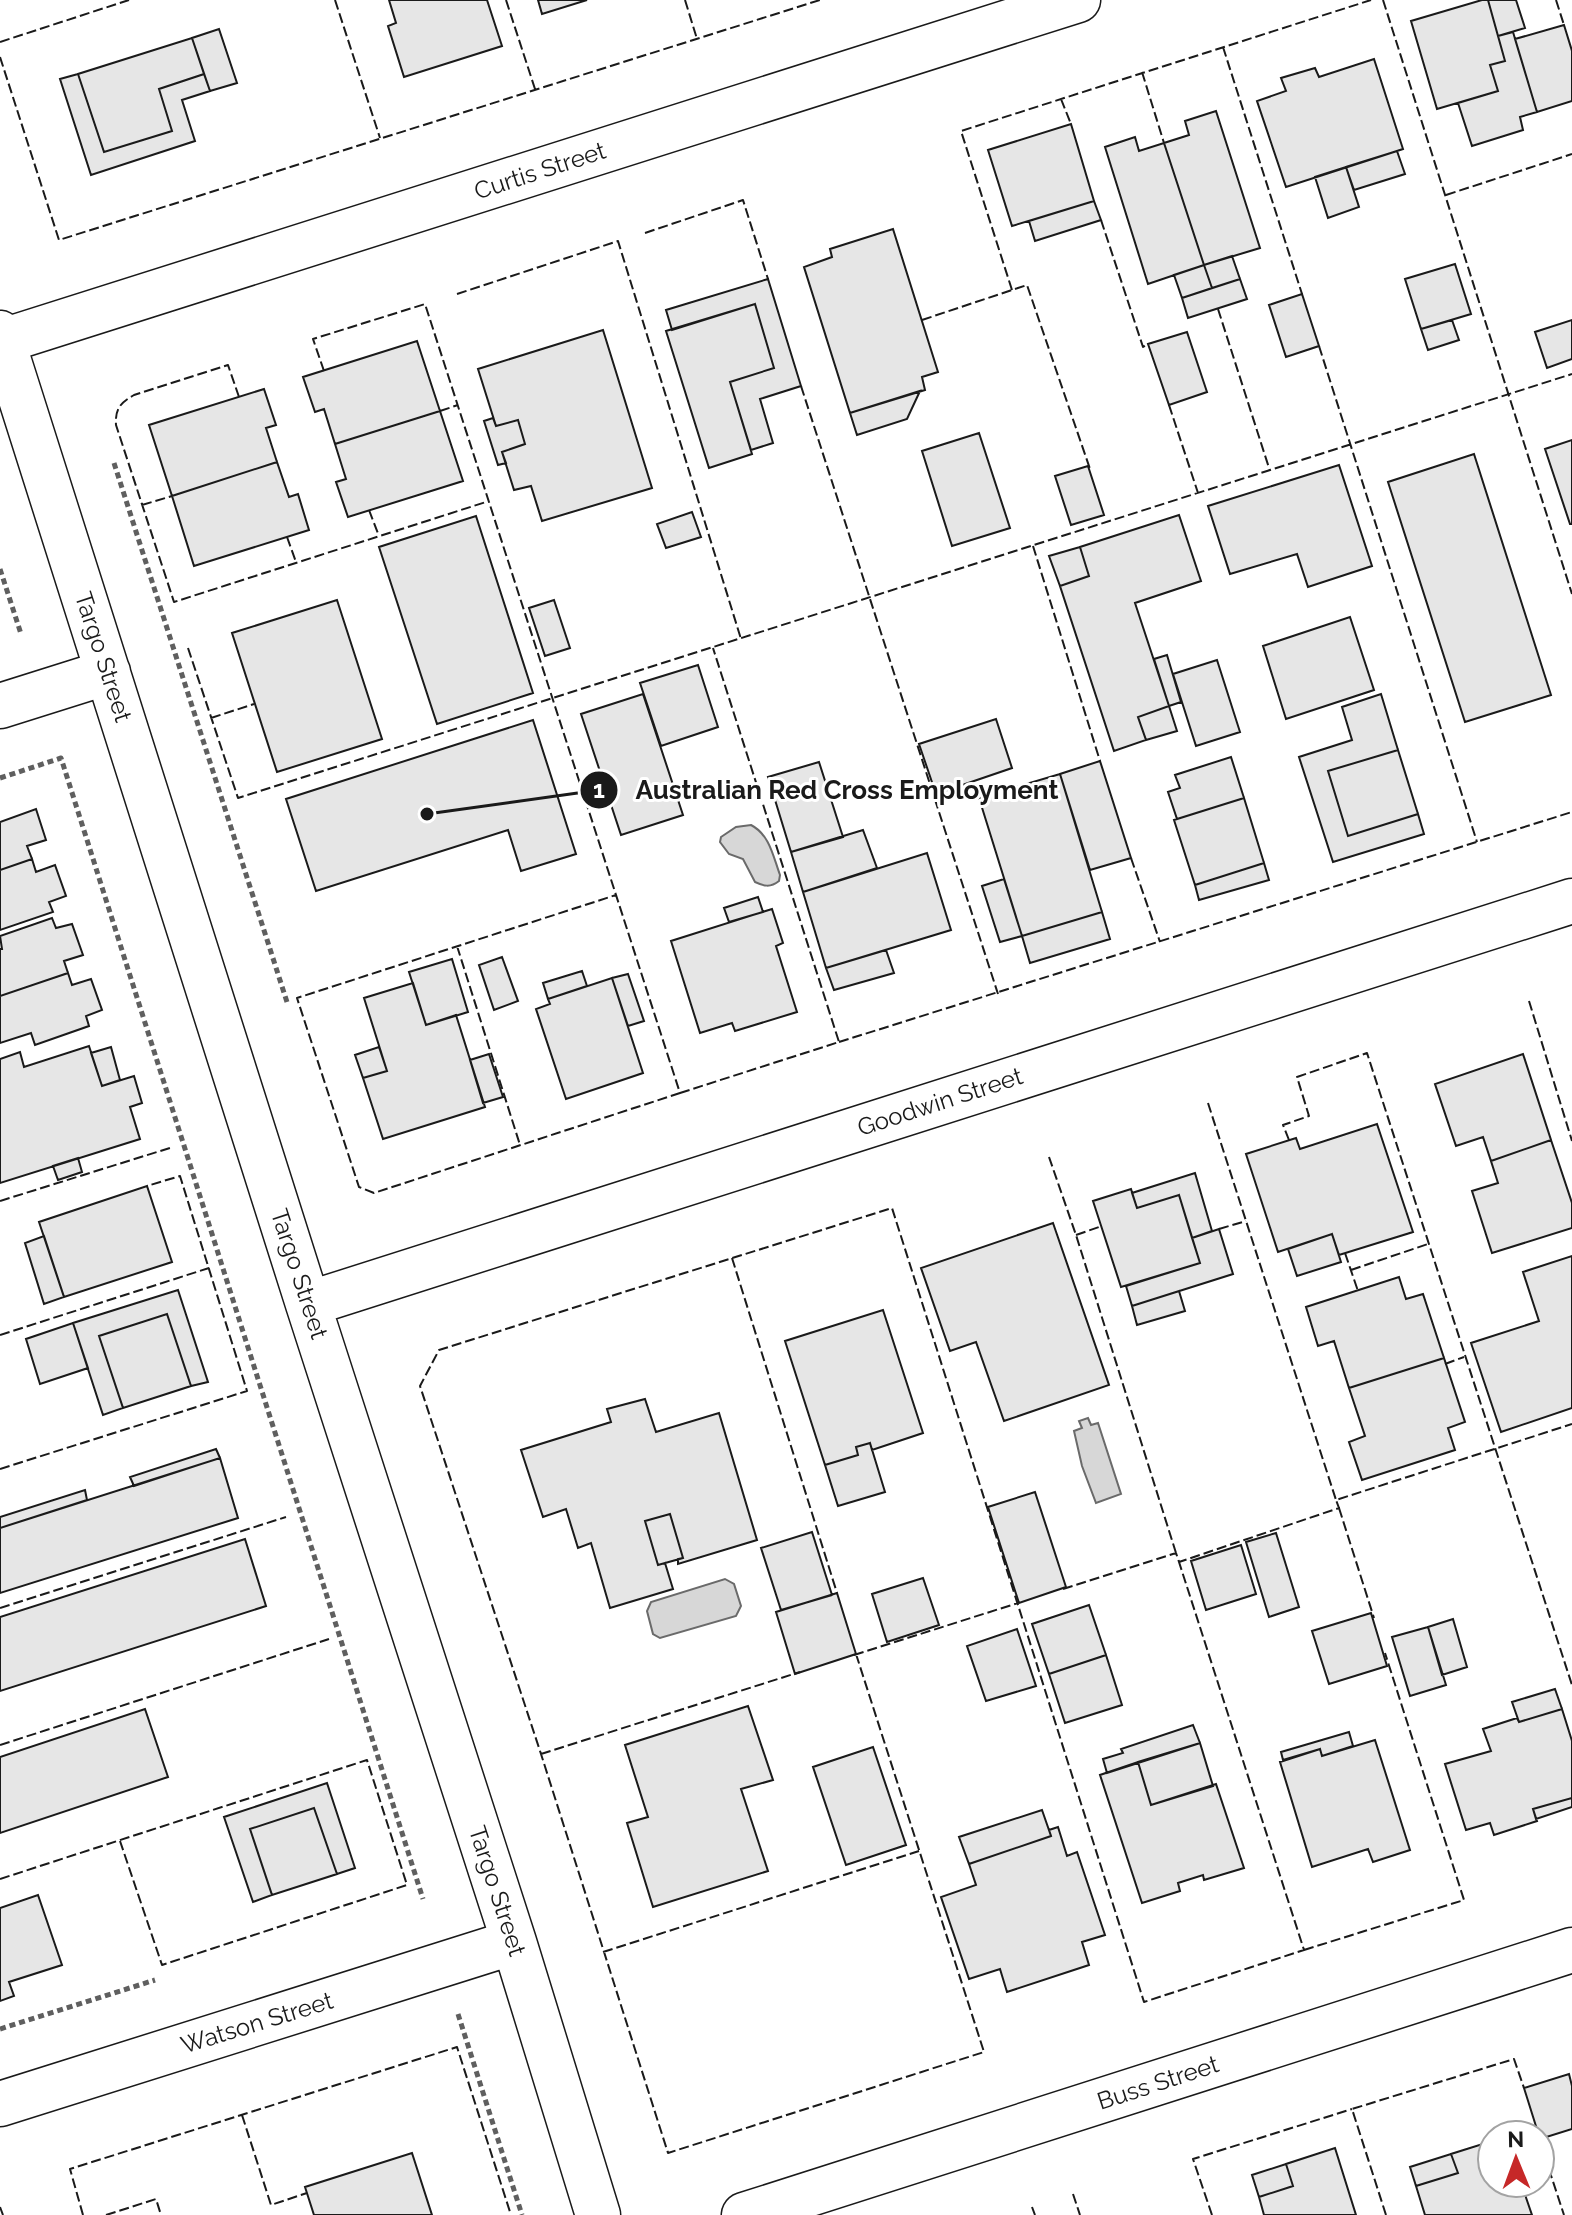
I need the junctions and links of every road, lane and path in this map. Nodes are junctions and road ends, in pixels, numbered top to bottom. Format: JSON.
{"nodes":[{"id":1,"x":1078,"y":0,"type":"edge"},
{"id":2,"x":1,"y":337,"type":"edge"},
{"id":3,"x":114,"y":463,"type":"dead end"},
{"id":4,"x":0,"y":569,"type":"edge"},
{"id":5,"x":21,"y":634,"type":"dead end"},
{"id":6,"x":108,"y":672,"type":"junction"},
{"id":7,"x":0,"y":706,"type":"edge"},
{"id":8,"x":0,"y":778,"type":"edge"},
{"id":9,"x":1572,"y":901,"type":"edge"},
{"id":10,"x":287,"y":1002,"type":"dead end"},
{"id":11,"x":308,"y":1304,"type":"junction"},
{"id":12,"x":423,"y":1899,"type":"dead end"},
{"id":13,"x":514,"y":1942,"type":"junction"},
{"id":14,"x":1572,"y":1950,"type":"edge"},
{"id":15,"x":155,"y":1980,"type":"dead end"},
{"id":16,"x":458,"y":2013,"type":"dead end"},
{"id":17,"x":0,"y":2029,"type":"edge"},
{"id":18,"x":0,"y":2104,"type":"edge"},
{"id":19,"x":522,"y":2215,"type":"edge"},
{"id":20,"x":598,"y":2215,"type":"edge"},
{"id":21,"x":744,"y":2215,"type":"edge"}],
"edges":[{"from":1,"to":2,"type":"street","name":"Curtis Street"},
{"from":2,"to":6,"type":"street","name":"Targo Street"},
{"from":3,"to":10,"type":"path"},
{"from":4,"to":5,"type":"path"},
{"from":6,"to":7,"type":"street"},
{"from":6,"to":11,"type":"street","name":"Targo Street"},
{"from":8,"to":12,"type":"path"},
{"from":9,"to":11,"type":"street","name":"Goodwin Street"},
{"from":11,"to":13,"type":"street","name":"Targo Street"},
{"from":13,"to":18,"type":"street","name":"Watson Street"},
{"from":13,"to":20,"type":"street","name":"Targo Street"},
{"from":14,"to":21,"type":"street","name":"Buss Street"},
{"from":15,"to":17,"type":"path"},
{"from":16,"to":19,"type":"path"}]}
